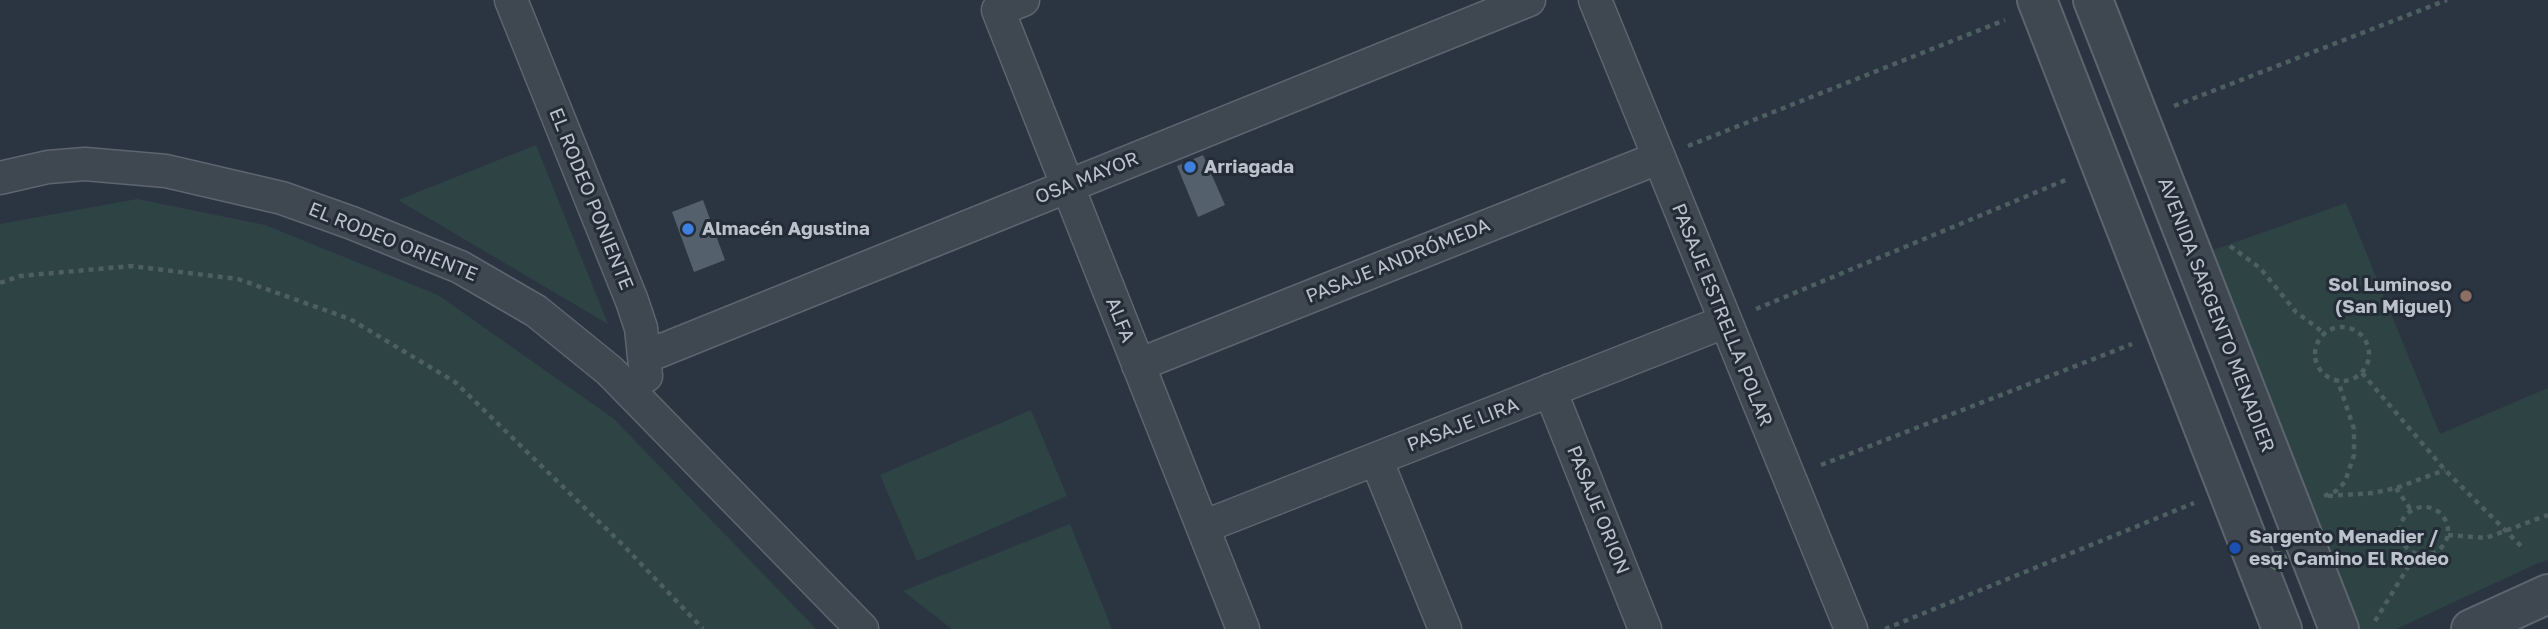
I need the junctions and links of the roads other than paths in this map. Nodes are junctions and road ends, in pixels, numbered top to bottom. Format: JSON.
{"nodes":[{"id":1,"x":511,"y":0,"type":"edge"},
{"id":2,"x":1529,"y":0,"type":"edge"},
{"id":3,"x":1595,"y":0,"type":"edge"},
{"id":4,"x":2093,"y":0,"type":"edge"},
{"id":5,"x":2038,"y":3,"type":"edge"},
{"id":6,"x":1010,"y":5,"type":"edge"},
{"id":7,"x":1658,"y":158,"type":"junction"},
{"id":8,"x":0,"y":178,"type":"edge"},
{"id":9,"x":1068,"y":186,"type":"junction"},
{"id":10,"x":1724,"y":322,"type":"junction"},
{"id":11,"x":645,"y":357,"type":"junction"},
{"id":12,"x":1138,"y":365,"type":"junction"},
{"id":13,"x":1550,"y":390,"type":"junction"},
{"id":14,"x":642,"y":403,"type":"junction"},
{"id":15,"x":1376,"y":459,"type":"junction"},
{"id":16,"x":1203,"y":527,"type":"junction"},
{"id":17,"x":2548,"y":594,"type":"edge"},
{"id":18,"x":2357,"y":625,"type":"edge"},
{"id":19,"x":862,"y":629,"type":"edge"},
{"id":20,"x":1243,"y":629,"type":"edge"},
{"id":21,"x":1445,"y":629,"type":"edge"},
{"id":22,"x":1645,"y":629,"type":"edge"},
{"id":23,"x":1851,"y":629,"type":"edge"},
{"id":24,"x":2282,"y":629,"type":"edge"},
{"id":25,"x":2472,"y":629,"type":"edge"}],
"edges":[{"from":1,"to":11,"type":"street","name":"EL RODEO PONIENTE"},
{"from":2,"to":9,"type":"street","name":"OSA MAYOR"},
{"from":3,"to":7,"type":"street","name":"PASAJE ESTRELLA POLAR"},
{"from":4,"to":18,"type":"street","name":"AVENIDA SARGENTO MENADIER"},
{"from":5,"to":24,"type":"street"},
{"from":6,"to":9,"type":"street","name":"ALFA"},
{"from":7,"to":10,"type":"street","name":"PASAJE ESTRELLA POLAR"},
{"from":7,"to":12,"type":"street","name":"PASAJE ANDRÓMEDA"},
{"from":8,"to":14,"type":"street","name":"EL RODEO ORIENTE"},
{"from":9,"to":11,"type":"street","name":"OSA MAYOR"},
{"from":9,"to":12,"type":"street","name":"ALFA"},
{"from":10,"to":13,"type":"street","name":"PASAJE LIRA"},
{"from":10,"to":23,"type":"street","name":"PASAJE ESTRELLA POLAR"},
{"from":11,"to":14,"type":"street","name":"EL RODEO PONIENTE"},
{"from":12,"to":16,"type":"street","name":"ALFA"},
{"from":13,"to":15,"type":"street","name":"PASAJE LIRA"},
{"from":13,"to":22,"type":"street","name":"PASAJE ORION"},
{"from":14,"to":19,"type":"street","name":"EL RODEO ORIENTE"},
{"from":15,"to":16,"type":"street","name":"PASAJE LIRA"},
{"from":15,"to":21,"type":"street"},
{"from":16,"to":20,"type":"street","name":"ALFA"},
{"from":17,"to":25,"type":"street"}]}
